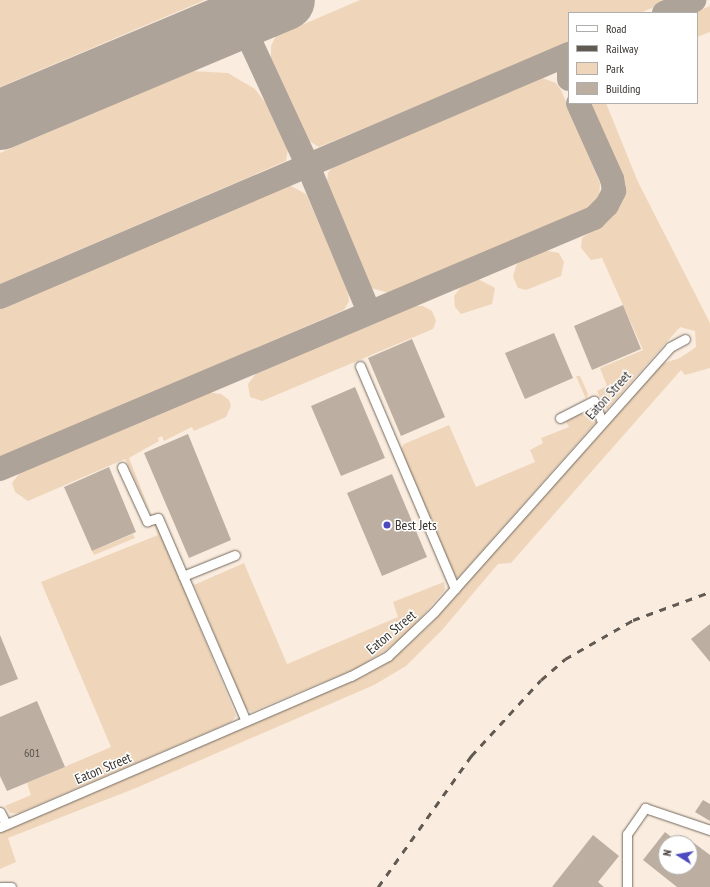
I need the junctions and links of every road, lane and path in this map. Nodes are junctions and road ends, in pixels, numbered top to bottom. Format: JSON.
{"nodes":[{"id":1,"x":685,"y":339,"type":"dead end"},
{"id":2,"x":360,"y":366,"type":"dead end"},
{"id":3,"x":560,"y":418,"type":"dead end"},
{"id":4,"x":602,"y":422,"type":"junction"},
{"id":5,"x":122,"y":467,"type":"dead end"},
{"id":6,"x":235,"y":555,"type":"dead end"},
{"id":7,"x":183,"y":576,"type":"junction"},
{"id":8,"x":455,"y":589,"type":"junction"},
{"id":9,"x":246,"y":721,"type":"junction"},
{"id":10,"x":0,"y":812,"type":"edge"},
{"id":11,"x":3,"y":825,"type":"edge"},
{"id":12,"x":710,"y":830,"type":"edge"},
{"id":13,"x":0,"y":887,"type":"edge"},
{"id":14,"x":11,"y":887,"type":"edge"},
{"id":15,"x":626,"y":887,"type":"edge"}],
"edges":[{"from":1,"to":4,"type":"street","name":"Eaton Street"},
{"from":2,"to":8,"type":"street"},
{"from":3,"to":4,"type":"street"},
{"from":4,"to":8,"type":"street","name":"Eaton Street"},
{"from":5,"to":7,"type":"street"},
{"from":6,"to":7,"type":"street"},
{"from":7,"to":9,"type":"street"},
{"from":8,"to":9,"type":"street","name":"Eaton Street"},
{"from":9,"to":11,"type":"street","name":"Eaton Street"},
{"from":10,"to":11,"type":"street"},
{"from":12,"to":15,"type":"street"},
{"from":13,"to":14,"type":"street"}]}
